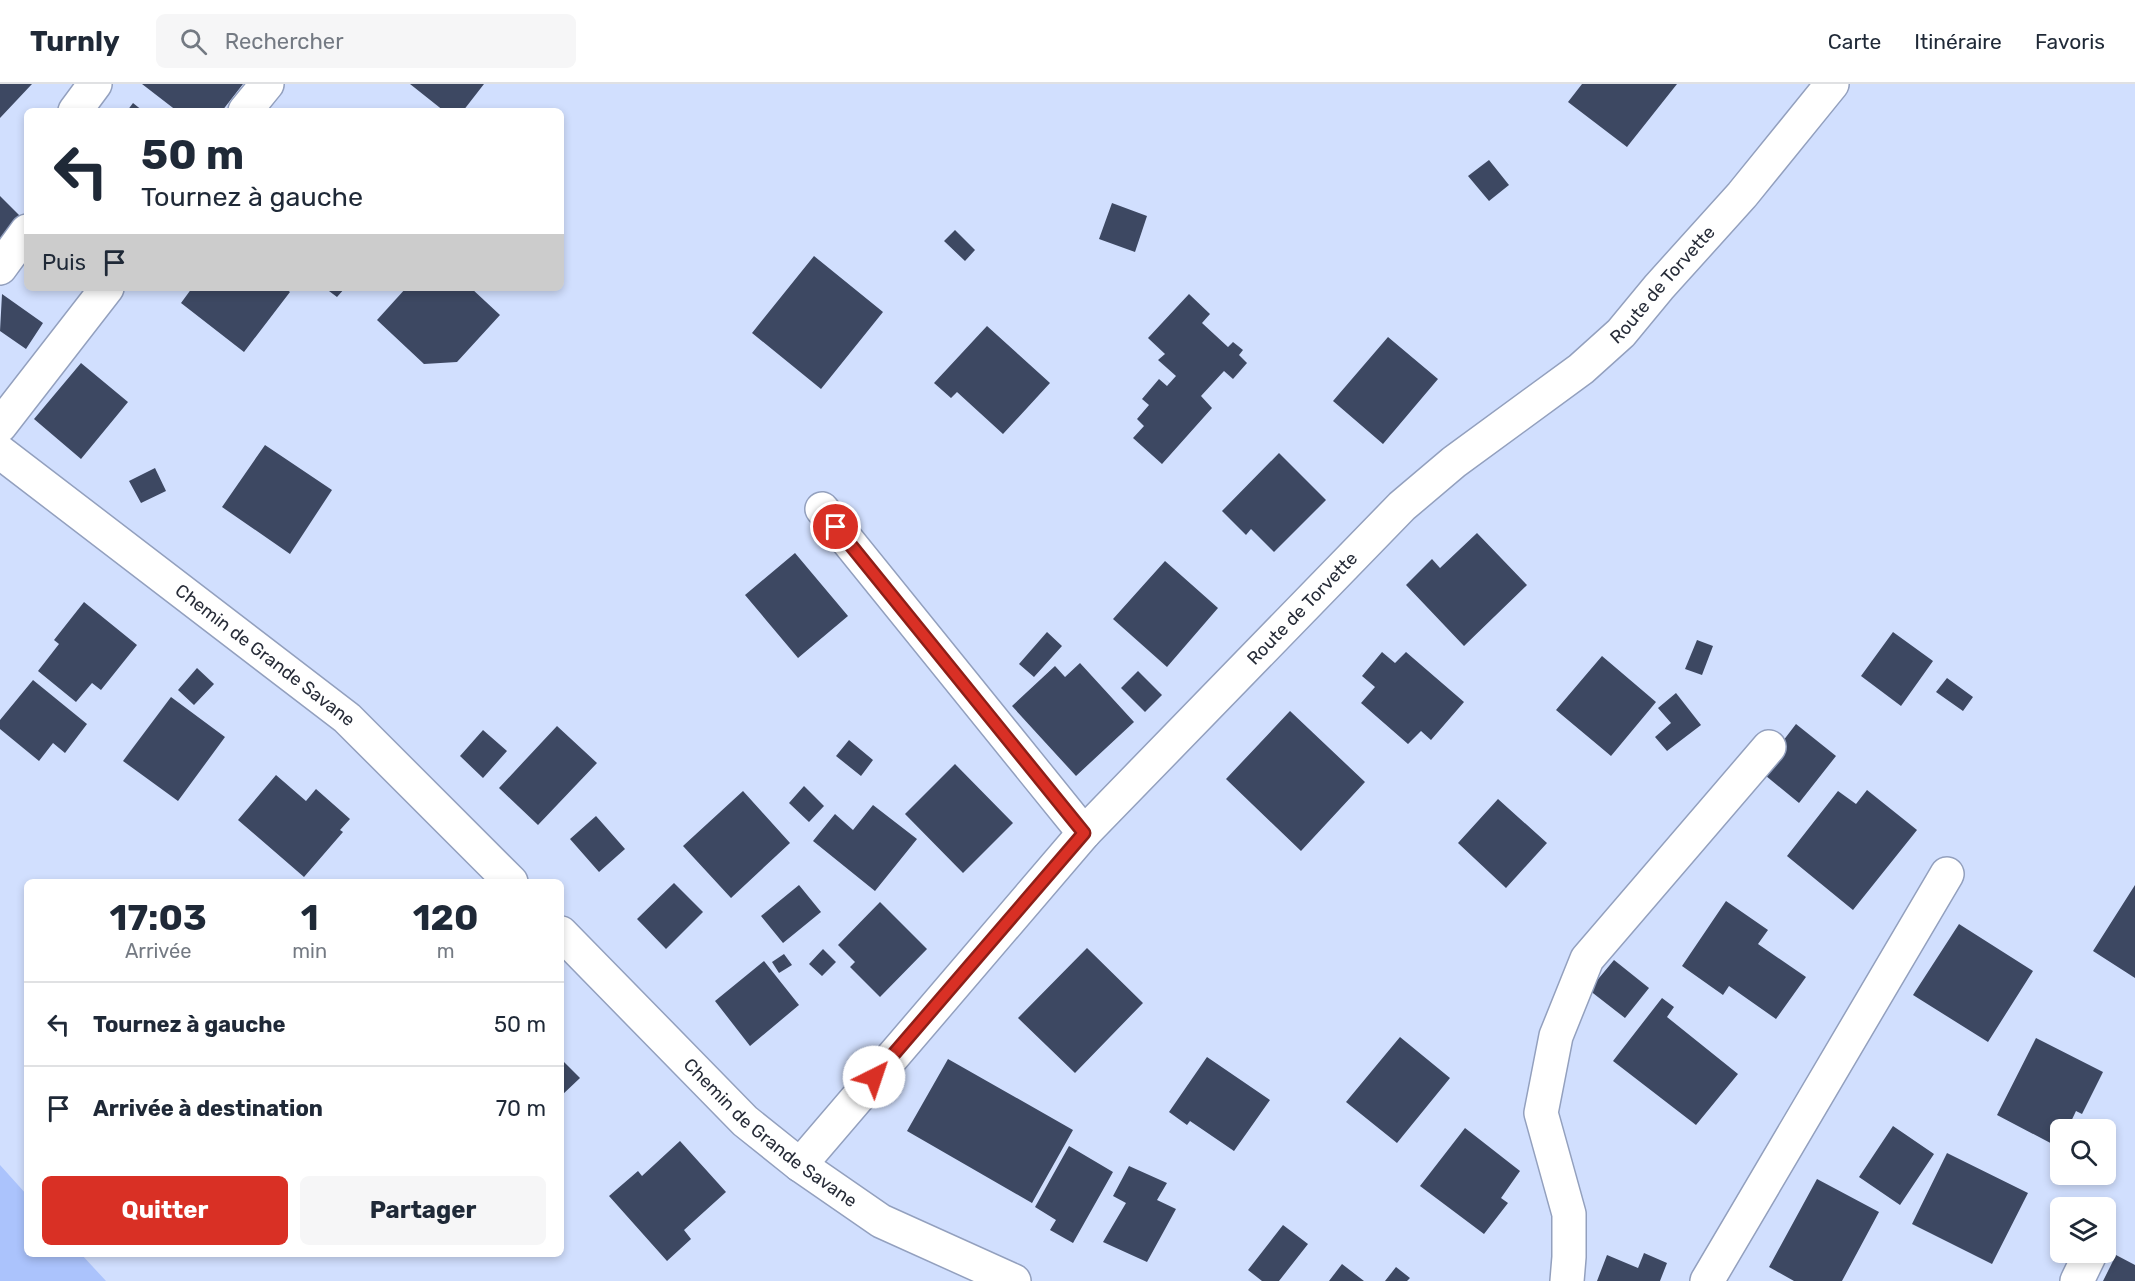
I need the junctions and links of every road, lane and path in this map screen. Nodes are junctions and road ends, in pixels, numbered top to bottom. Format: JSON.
{"nodes":[{"id":1,"x":95,"y":84,"type":"edge"},
{"id":2,"x":267,"y":84,"type":"edge"},
{"id":3,"x":1832,"y":84,"type":"edge"},
{"id":4,"x":77,"y":108,"type":"edge"},
{"id":5,"x":248,"y":108,"type":"edge"},
{"id":6,"x":24,"y":235,"type":"edge"},
{"id":7,"x":0,"y":268,"type":"edge"},
{"id":8,"x":106,"y":291,"type":"edge"},
{"id":9,"x":0,"y":426,"type":"edge"},
{"id":10,"x":0,"y":452,"type":"edge"},
{"id":11,"x":822,"y":509,"type":"dead end"},
{"id":12,"x":1769,"y":747,"type":"dead end"},
{"id":13,"x":1084,"y":833,"type":"junction"},
{"id":14,"x":1947,"y":874,"type":"dead end"},
{"id":15,"x":508,"y":879,"type":"edge"},
{"id":16,"x":564,"y":936,"type":"edge"},
{"id":17,"x":800,"y":1165,"type":"junction"},
{"id":18,"x":2086,"y":1263,"type":"edge"},
{"id":19,"x":1014,"y":1281,"type":"edge"},
{"id":20,"x":1567,"y":1281,"type":"edge"},
{"id":21,"x":1707,"y":1281,"type":"edge"},
{"id":22,"x":2077,"y":1281,"type":"edge"}],
"edges":[{"from":1,"to":4,"type":"street"},
{"from":2,"to":5,"type":"street"},
{"from":3,"to":13,"type":"street","name":"Route de Torvette"},
{"from":6,"to":7,"type":"street"},
{"from":8,"to":9,"type":"street"},
{"from":10,"to":15,"type":"street","name":"Chemin de Grande Savane"},
{"from":11,"to":13,"type":"street"},
{"from":12,"to":20,"type":"street"},
{"from":13,"to":17,"type":"street","name":"Route de Torvette"},
{"from":14,"to":21,"type":"street"},
{"from":16,"to":17,"type":"street","name":"Chemin de Grande Savane"},
{"from":17,"to":19,"type":"street","name":"Chemin de Grande Savane"},
{"from":18,"to":22,"type":"street"}]}
